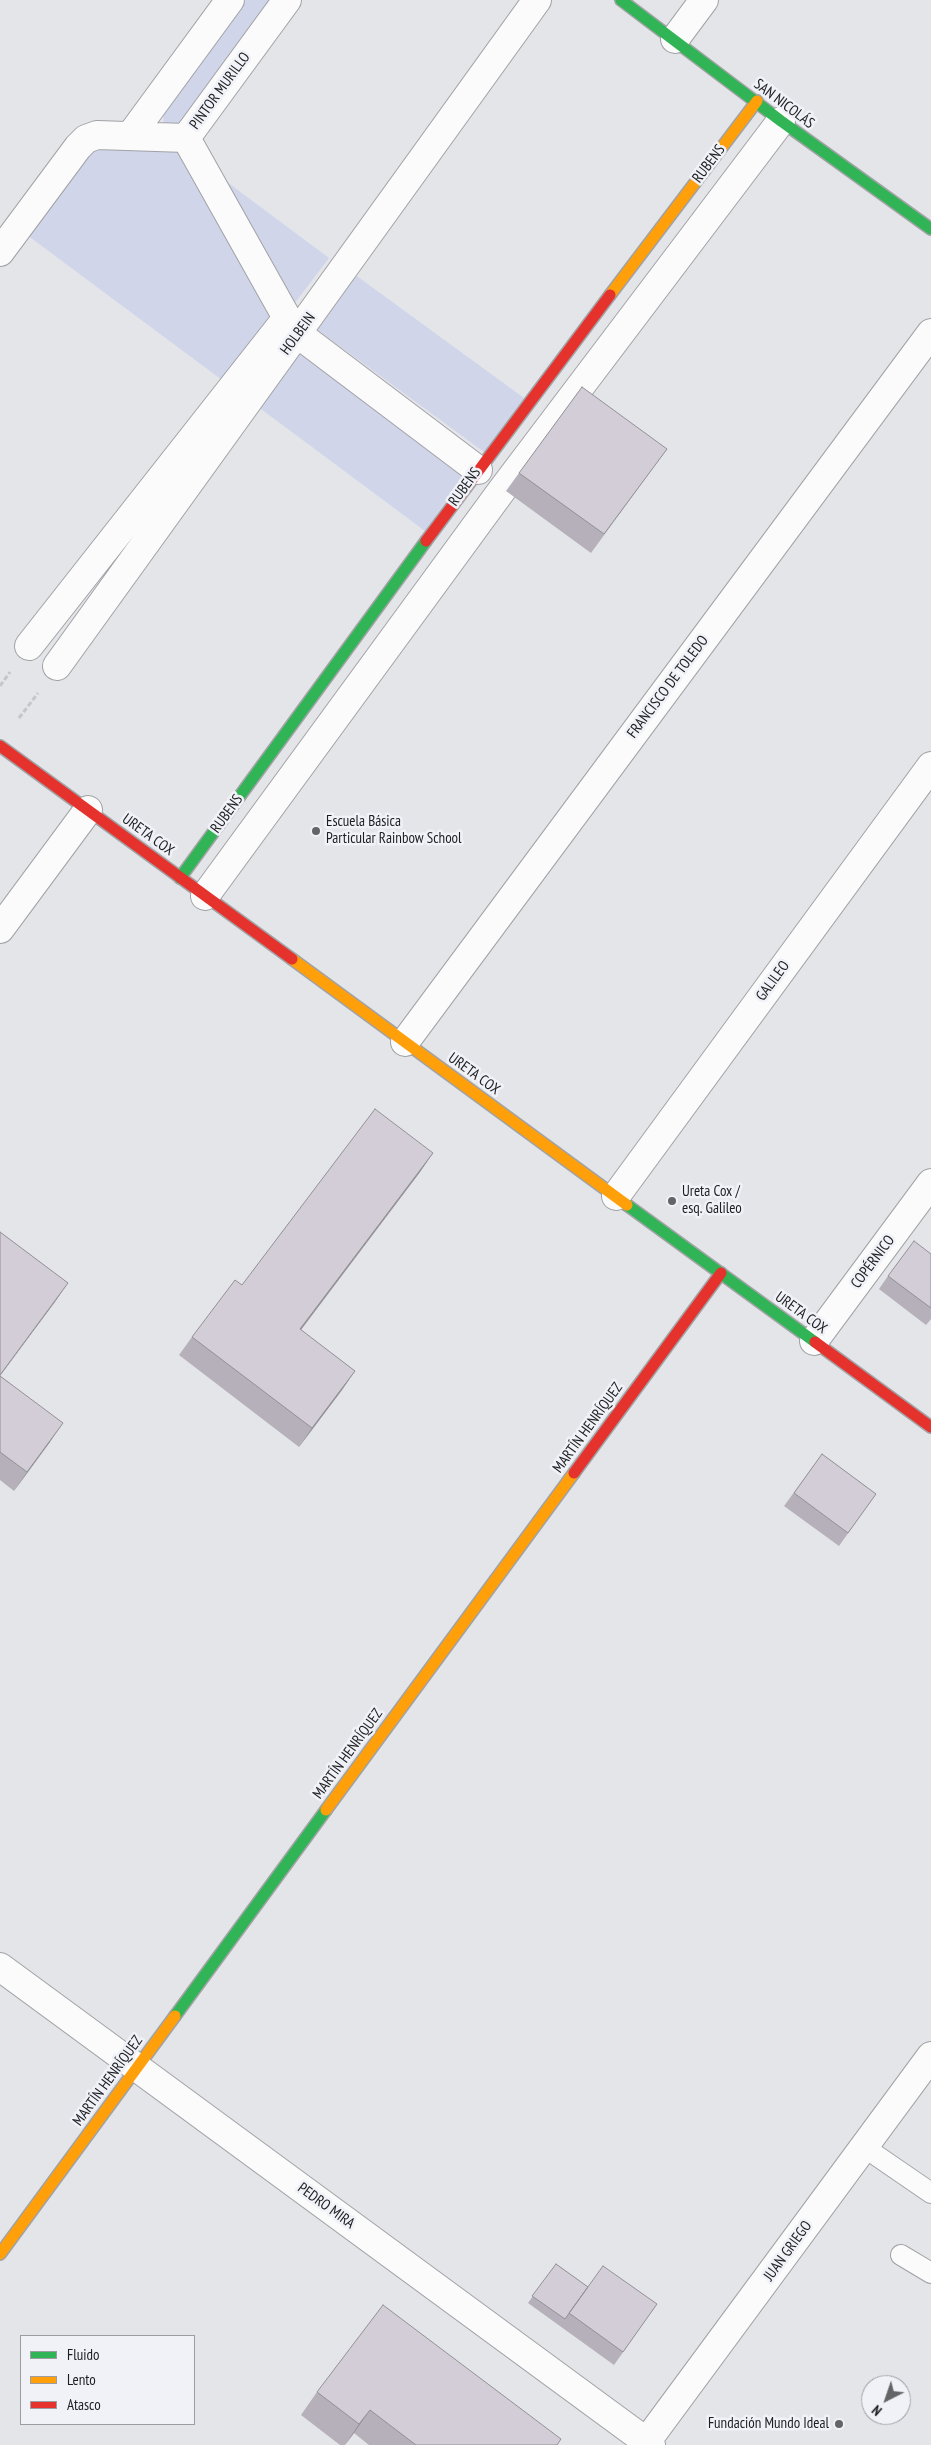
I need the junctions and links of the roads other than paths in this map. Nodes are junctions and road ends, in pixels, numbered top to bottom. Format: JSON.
{"nodes":[{"id":1,"x":230,"y":0,"type":"edge"},
{"id":2,"x":287,"y":0,"type":"edge"},
{"id":3,"x":537,"y":0,"type":"edge"},
{"id":4,"x":621,"y":0,"type":"edge"},
{"id":5,"x":704,"y":0,"type":"edge"},
{"id":6,"x":674,"y":40,"type":"junction"},
{"id":7,"x":757,"y":101,"type":"junction"},
{"id":8,"x":781,"y":121,"type":"junction"},
{"id":9,"x":131,"y":135,"type":"junction"},
{"id":10,"x":186,"y":138,"type":"junction"},
{"id":11,"x":931,"y":229,"type":"edge"},
{"id":12,"x":0,"y":252,"type":"edge"},
{"id":13,"x":292,"y":326,"type":"junction"},
{"id":14,"x":931,"y":333,"type":"edge"},
{"id":15,"x":478,"y":470,"type":"junction"},
{"id":16,"x":29,"y":646,"type":"dead end"},
{"id":17,"x":57,"y":666,"type":"road end"},
{"id":18,"x":0,"y":746,"type":"edge"},
{"id":19,"x":931,"y":766,"type":"edge"},
{"id":20,"x":88,"y":810,"type":"junction"},
{"id":21,"x":180,"y":878,"type":"junction"},
{"id":22,"x":205,"y":896,"type":"junction"},
{"id":23,"x":0,"y":929,"type":"edge"},
{"id":24,"x":405,"y":1042,"type":"junction"},
{"id":25,"x":931,"y":1183,"type":"edge"},
{"id":26,"x":616,"y":1196,"type":"junction"},
{"id":27,"x":721,"y":1273,"type":"junction"},
{"id":28,"x":814,"y":1341,"type":"junction"},
{"id":29,"x":931,"y":1426,"type":"edge"},
{"id":30,"x":0,"y":1967,"type":"edge"},
{"id":31,"x":931,"y":2056,"type":"edge"},
{"id":32,"x":137,"y":2067,"type":"junction"},
{"id":33,"x":864,"y":2147,"type":"junction"},
{"id":34,"x":931,"y":2193,"type":"edge"},
{"id":35,"x":0,"y":2254,"type":"edge"},
{"id":36,"x":901,"y":2255,"type":"dead end"},
{"id":37,"x":931,"y":2273,"type":"edge"},
{"id":38,"x":647,"y":2444,"type":"edge"}],
"edges":[{"from":1,"to":9,"type":"street"},
{"from":2,"to":10,"type":"street","name":"PINTOR MURILLO"},
{"from":3,"to":13,"type":"street","name":"HOLBEIN"},
{"from":4,"to":6,"type":"street","name":"SAN NICOLÁS"},
{"from":5,"to":6,"type":"street"},
{"from":6,"to":7,"type":"street","name":"SAN NICOLÁS"},
{"from":7,"to":8,"type":"street","name":"SAN NICOLÁS"},
{"from":7,"to":15,"type":"street","name":"RUBENS"},
{"from":8,"to":11,"type":"street","name":"SAN NICOLÁS"},
{"from":8,"to":22,"type":"street","name":"RUBENS"},
{"from":9,"to":10,"type":"street","name":"PINTOR MURILLO"},
{"from":9,"to":12,"type":"street","name":"PINTOR MURILLO"},
{"from":10,"to":13,"type":"street"},
{"from":13,"to":15,"type":"street"},
{"from":13,"to":16,"type":"street","name":"HOLBEIN"},
{"from":13,"to":17,"type":"street","name":"HOLBEIN"},
{"from":14,"to":24,"type":"street","name":"FRANCISCO DE TOLEDO"},
{"from":15,"to":21,"type":"street","name":"RUBENS"},
{"from":18,"to":20,"type":"street","name":"URETA COX"},
{"from":19,"to":26,"type":"street","name":"GALILEO"},
{"from":20,"to":21,"type":"street","name":"URETA COX"},
{"from":20,"to":23,"type":"street"},
{"from":21,"to":22,"type":"street","name":"URETA COX"},
{"from":22,"to":24,"type":"street","name":"URETA COX"},
{"from":24,"to":26,"type":"street","name":"URETA COX"},
{"from":25,"to":28,"type":"street","name":"COPÉRNICO"},
{"from":26,"to":27,"type":"street","name":"URETA COX"},
{"from":27,"to":28,"type":"street","name":"URETA COX"},
{"from":27,"to":32,"type":"street","name":"MARTÍN HENRÍQUEZ"},
{"from":28,"to":29,"type":"street","name":"URETA COX"},
{"from":30,"to":32,"type":"street","name":"PEDRO MIRA"},
{"from":31,"to":33,"type":"street","name":"JUAN GRIEGO"},
{"from":32,"to":35,"type":"street","name":"MARTÍN HENRÍQUEZ"},
{"from":32,"to":38,"type":"street","name":"PEDRO MIRA"},
{"from":33,"to":34,"type":"lane"},
{"from":33,"to":38,"type":"street","name":"JUAN GRIEGO"},
{"from":36,"to":37,"type":"lane"}]}
